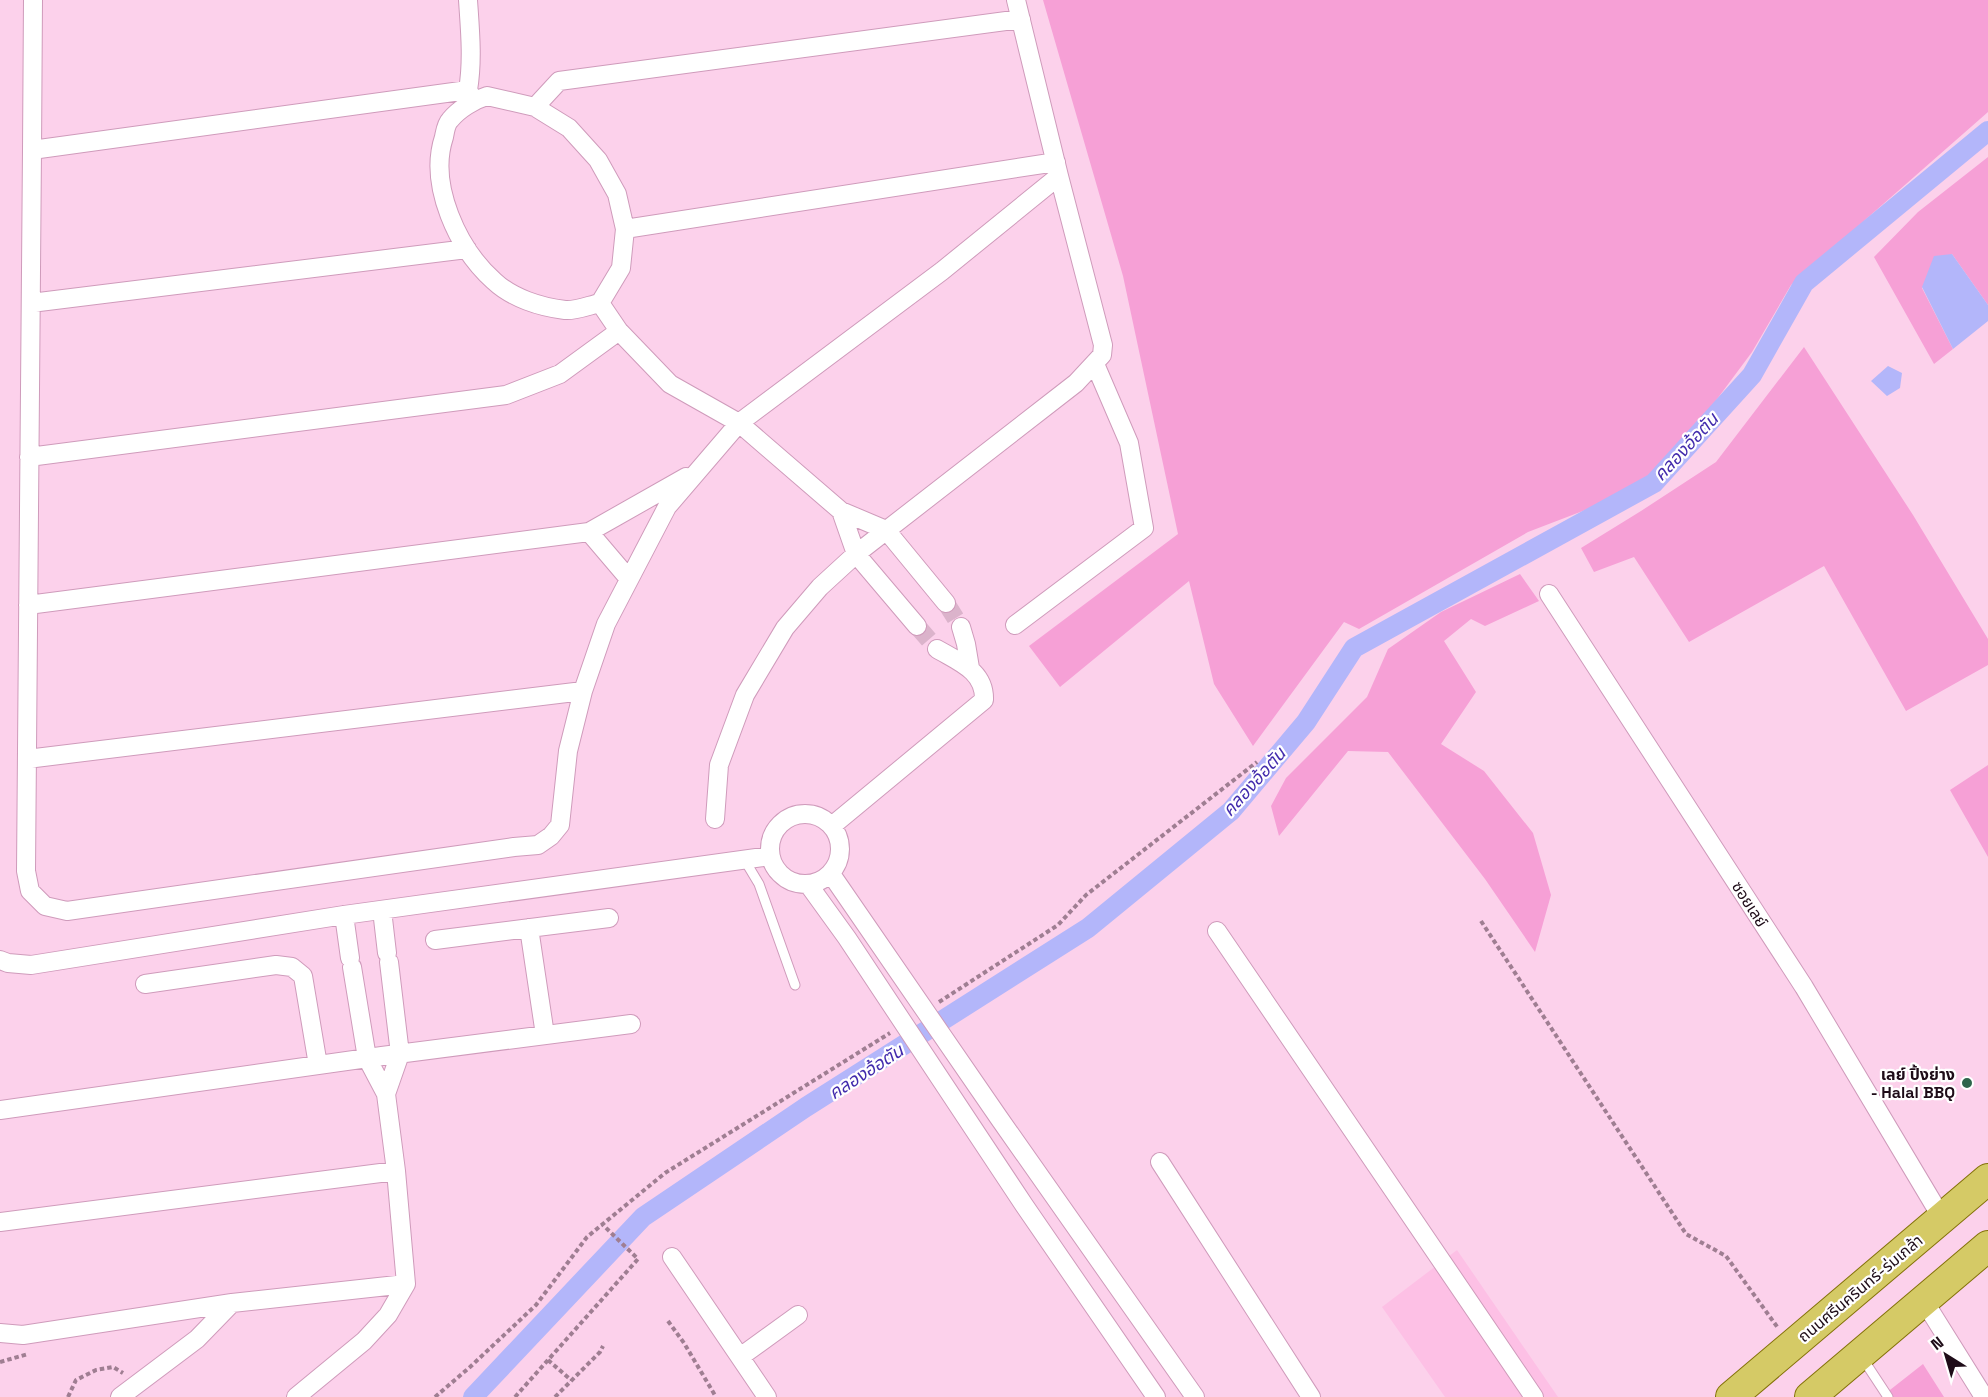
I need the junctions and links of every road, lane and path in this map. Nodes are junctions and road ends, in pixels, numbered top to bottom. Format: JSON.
{"nodes":[{"id":1,"x":34,"y":0,"type":"edge"},
{"id":2,"x":468,"y":0,"type":"edge"},
{"id":3,"x":1016,"y":0,"type":"edge"},
{"id":4,"x":1021,"y":19,"type":"junction"},
{"id":5,"x":471,"y":95,"type":"junction"},
{"id":6,"x":535,"y":107,"type":"junction"},
{"id":7,"x":32,"y":150,"type":"junction"},
{"id":8,"x":1057,"y":169,"type":"junction"},
{"id":9,"x":625,"y":229,"type":"junction"},
{"id":10,"x":467,"y":249,"type":"junction"},
{"id":11,"x":31,"y":303,"type":"junction"},
{"id":12,"x":600,"y":303,"type":"junction"},
{"id":13,"x":619,"y":332,"type":"junction"},
{"id":14,"x":1095,"y":364,"type":"junction"},
{"id":15,"x":739,"y":423,"type":"junction"},
{"id":16,"x":29,"y":457,"type":"junction"},
{"id":17,"x":698,"y":470,"type":"junction"},
{"id":18,"x":841,"y":510,"type":"junction"},
{"id":19,"x":886,"y":530,"type":"junction"},
{"id":20,"x":589,"y":532,"type":"junction"},
{"id":21,"x":856,"y":554,"type":"junction"},
{"id":22,"x":629,"y":579,"type":"junction"},
{"id":23,"x":1549,"y":594,"type":"dead end"},
{"id":24,"x":946,"y":603,"type":"tunnel mouth"},
{"id":25,"x":28,"y":605,"type":"junction"},
{"id":26,"x":917,"y":626,"type":"tunnel mouth"},
{"id":27,"x":1015,"y":626,"type":"dead end"},
{"id":28,"x":961,"y":627,"type":"tunnel mouth"},
{"id":29,"x":937,"y":649,"type":"tunnel mouth"},
{"id":30,"x":969,"y":668,"type":"junction"},
{"id":31,"x":582,"y":691,"type":"junction"},
{"id":32,"x":27,"y":759,"type":"junction"},
{"id":33,"x":1257,"y":762,"type":"dead end"},
{"id":34,"x":715,"y":819,"type":"dead end"},
{"id":35,"x":833,"y":825,"type":"junction"},
{"id":36,"x":770,"y":856,"type":"junction"},
{"id":37,"x":744,"y":859,"type":"junction"},
{"id":38,"x":831,"y":874,"type":"junction"},
{"id":39,"x":808,"y":884,"type":"junction"},
{"id":40,"x":382,"y":910,"type":"junction"},
{"id":41,"x":344,"y":915,"type":"junction"},
{"id":42,"x":609,"y":918,"type":"dead end"},
{"id":43,"x":1481,"y":921,"type":"dead end"},
{"id":44,"x":529,"y":928,"type":"junction"},
{"id":45,"x":1217,"y":931,"type":"dead end"},
{"id":46,"x":435,"y":940,"type":"dead end"},
{"id":47,"x":0,"y":960,"type":"edge"},
{"id":48,"x":145,"y":984,"type":"dead end"},
{"id":49,"x":795,"y":985,"type":"dead end"},
{"id":50,"x":938,"y":1002,"type":"dead end"},
{"id":51,"x":632,"y":1024,"type":"dead end"},
{"id":52,"x":898,"y":1028,"type":"dead end"},
{"id":53,"x":545,"y":1035,"type":"junction"},
{"id":54,"x":400,"y":1054,"type":"junction"},
{"id":55,"x":367,"y":1058,"type":"junction"},
{"id":56,"x":318,"y":1065,"type":"junction"},
{"id":57,"x":386,"y":1094,"type":"junction"},
{"id":58,"x":0,"y":1110,"type":"edge"},
{"id":59,"x":1160,"y":1162,"type":"dead end"},
{"id":60,"x":396,"y":1171,"type":"junction"},
{"id":61,"x":1988,"y":1179,"type":"edge"},
{"id":62,"x":1942,"y":1218,"type":"junction"},
{"id":63,"x":0,"y":1222,"type":"edge"},
{"id":64,"x":602,"y":1224,"type":"junction"},
{"id":65,"x":1988,"y":1246,"type":"edge"},
{"id":66,"x":672,"y":1257,"type":"dead end"},
{"id":67,"x":406,"y":1284,"type":"junction"},
{"id":68,"x":1924,"y":1301,"type":"junction"},
{"id":69,"x":232,"y":1303,"type":"junction"},
{"id":70,"x":798,"y":1315,"type":"dead end"},
{"id":71,"x":668,"y":1322,"type":"dead end"},
{"id":72,"x":0,"y":1333,"type":"edge"},
{"id":73,"x":603,"y":1346,"type":"dead end"},
{"id":74,"x":1791,"y":1346,"type":"junction"},
{"id":75,"x":1860,"y":1354,"type":"junction"},
{"id":76,"x":740,"y":1357,"type":"junction"},
{"id":77,"x":548,"y":1360,"type":"junction"},
{"id":78,"x":572,"y":1380,"type":"junction"},
{"id":79,"x":139,"y":1383,"type":"junction"},
{"id":80,"x":68,"y":1397,"type":"edge"},
{"id":81,"x":120,"y":1397,"type":"edge"},
{"id":82,"x":296,"y":1397,"type":"edge"},
{"id":83,"x":435,"y":1397,"type":"edge"},
{"id":84,"x":515,"y":1397,"type":"edge"},
{"id":85,"x":555,"y":1397,"type":"edge"},
{"id":86,"x":716,"y":1397,"type":"edge"},
{"id":87,"x":767,"y":1397,"type":"edge"},
{"id":88,"x":1156,"y":1397,"type":"edge"},
{"id":89,"x":1195,"y":1397,"type":"edge"},
{"id":90,"x":1311,"y":1397,"type":"edge"},
{"id":91,"x":1534,"y":1397,"type":"edge"},
{"id":92,"x":1731,"y":1397,"type":"edge"},
{"id":93,"x":1810,"y":1397,"type":"edge"},
{"id":94,"x":1888,"y":1397,"type":"edge"},
{"id":95,"x":1984,"y":1397,"type":"edge"}],
"edges":[{"from":1,"to":7,"type":"street"},
{"from":2,"to":5,"type":"street"},
{"from":3,"to":4,"type":"street"},
{"from":4,"to":6,"type":"street"},
{"from":4,"to":8,"type":"street"},
{"from":5,"to":6,"type":"street"},
{"from":5,"to":7,"type":"street"},
{"from":5,"to":10,"type":"street"},
{"from":6,"to":9,"type":"street"},
{"from":7,"to":11,"type":"street"},
{"from":8,"to":9,"type":"street"},
{"from":8,"to":14,"type":"street"},
{"from":8,"to":15,"type":"street"},
{"from":9,"to":12,"type":"street"},
{"from":10,"to":11,"type":"street"},
{"from":10,"to":12,"type":"street"},
{"from":11,"to":16,"type":"street"},
{"from":12,"to":13,"type":"street"},
{"from":13,"to":15,"type":"street"},
{"from":13,"to":16,"type":"street"},
{"from":14,"to":19,"type":"street"},
{"from":14,"to":27,"type":"street"},
{"from":15,"to":17,"type":"street"},
{"from":15,"to":18,"type":"street"},
{"from":16,"to":25,"type":"street"},
{"from":17,"to":20,"type":"street"},
{"from":17,"to":22,"type":"street"},
{"from":18,"to":19,"type":"street"},
{"from":18,"to":21,"type":"street"},
{"from":19,"to":21,"type":"street"},
{"from":19,"to":24,"type":"street"},
{"from":20,"to":22,"type":"street"},
{"from":20,"to":25,"type":"street"},
{"from":21,"to":26,"type":"street"},
{"from":21,"to":34,"type":"street"},
{"from":22,"to":31,"type":"street"},
{"from":23,"to":62,"type":"street","name":"ซอยเลย์"},
{"from":25,"to":32,"type":"street"},
{"from":28,"to":30,"type":"street"},
{"from":29,"to":30,"type":"street"},
{"from":30,"to":35,"type":"street"},
{"from":31,"to":32,"type":"street"},
{"from":31,"to":32,"type":"street"},
{"from":33,"to":50,"type":"path"},
{"from":35,"to":36,"type":"street"},
{"from":35,"to":38,"type":"street"},
{"from":36,"to":37,"type":"street"},
{"from":36,"to":39,"type":"street"},
{"from":37,"to":40,"type":"street"},
{"from":37,"to":49,"type":"lane"},
{"from":38,"to":39,"type":"street"},
{"from":38,"to":89,"type":"street"},
{"from":39,"to":88,"type":"street"},
{"from":40,"to":41,"type":"street"},
{"from":40,"to":54,"type":"street"},
{"from":41,"to":47,"type":"street"},
{"from":41,"to":55,"type":"street"},
{"from":42,"to":44,"type":"street"},
{"from":43,"to":74,"type":"path"},
{"from":44,"to":46,"type":"street"},
{"from":44,"to":53,"type":"street"},
{"from":45,"to":91,"type":"street"},
{"from":48,"to":56,"type":"street"},
{"from":51,"to":53,"type":"street"},
{"from":52,"to":64,"type":"path"},
{"from":53,"to":54,"type":"street"},
{"from":54,"to":55,"type":"street"},
{"from":54,"to":57,"type":"street"},
{"from":55,"to":56,"type":"street"},
{"from":55,"to":57,"type":"street"},
{"from":56,"to":58,"type":"street"},
{"from":57,"to":60,"type":"street"},
{"from":59,"to":90,"type":"street"},
{"from":60,"to":63,"type":"street"},
{"from":60,"to":67,"type":"street"},
{"from":61,"to":62,"type":"main road","name":"ถนนศรีนครินทร์-ร่มเกล้า"},
{"from":62,"to":74,"type":"main road","name":"ถนนศรีนครินทร์-ร่มเกล้า"},
{"from":64,"to":77,"type":"path"},
{"from":64,"to":83,"type":"path"},
{"from":65,"to":68,"type":"main road"},
{"from":66,"to":76,"type":"street"},
{"from":67,"to":69,"type":"street"},
{"from":67,"to":82,"type":"street"},
{"from":68,"to":75,"type":"main road"},
{"from":68,"to":95,"type":"street"},
{"from":69,"to":72,"type":"street"},
{"from":69,"to":79,"type":"street"},
{"from":70,"to":76,"type":"street"},
{"from":71,"to":86,"type":"path"},
{"from":73,"to":78,"type":"path"},
{"from":74,"to":92,"type":"main road","name":"ถนนศรีนครินทร์-ร่มเกล้า"},
{"from":75,"to":93,"type":"main road"},
{"from":75,"to":94,"type":"lane"},
{"from":76,"to":87,"type":"street"},
{"from":77,"to":78,"type":"path"},
{"from":77,"to":84,"type":"path"},
{"from":78,"to":85,"type":"path"},
{"from":79,"to":80,"type":"path"},
{"from":79,"to":81,"type":"street"}]}
